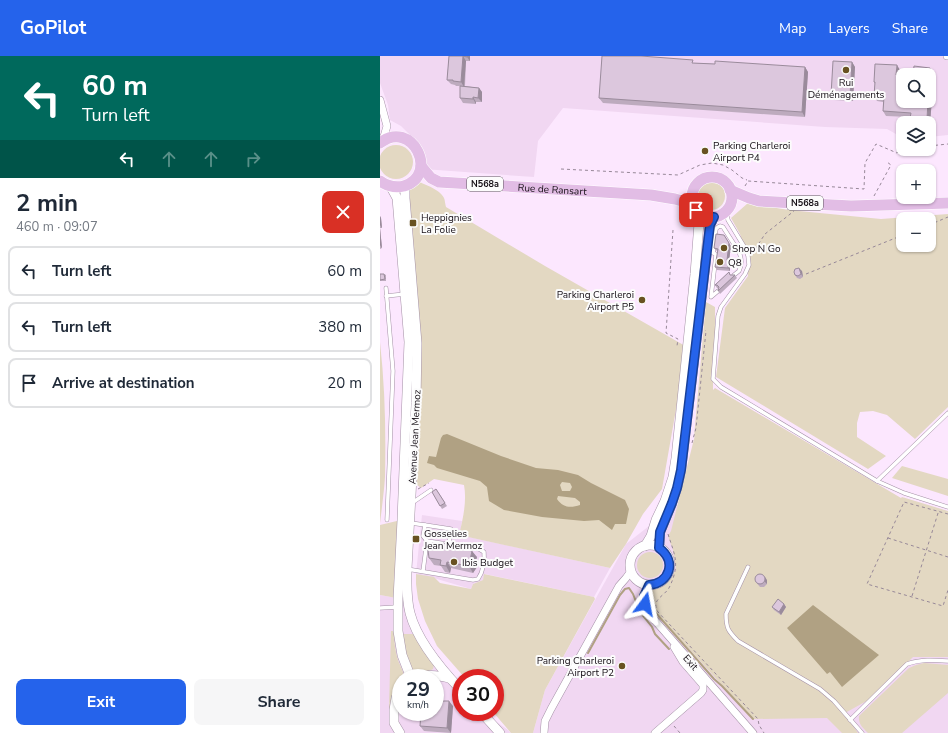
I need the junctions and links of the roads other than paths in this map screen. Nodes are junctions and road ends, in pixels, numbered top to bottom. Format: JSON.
{"nodes":[{"id":1,"x":380,"y":100,"type":"edge"},
{"id":2,"x":387,"y":126,"type":"junction"},
{"id":3,"x":397,"y":137,"type":"junction"},
{"id":4,"x":382,"y":142,"type":"edge"},
{"id":5,"x":421,"y":166,"type":"junction"},
{"id":6,"x":431,"y":178,"type":"junction"},
{"id":7,"x":380,"y":181,"type":"edge"},
{"id":8,"x":409,"y":183,"type":"junction"},
{"id":9,"x":391,"y":187,"type":"junction"},
{"id":10,"x":693,"y":190,"type":"junction"},
{"id":11,"x":730,"y":190,"type":"junction"},
{"id":12,"x":651,"y":195,"type":"junction"},
{"id":13,"x":760,"y":201,"type":"junction"},
{"id":14,"x":948,"y":203,"type":"edge"},
{"id":15,"x":694,"y":207,"type":"junction"},
{"id":16,"x":727,"y":209,"type":"junction"},
{"id":17,"x":714,"y":217,"type":"junction"},
{"id":18,"x":711,"y":249,"type":"junction"},
{"id":19,"x":695,"y":274,"type":"junction"},
{"id":20,"x":734,"y":275,"type":"edge"},
{"id":21,"x":708,"y":286,"type":"junction"},
{"id":22,"x":386,"y":288,"type":"dead end"},
{"id":23,"x":718,"y":291,"type":"edge"},
{"id":24,"x":405,"y":294,"type":"junction"},
{"id":25,"x":386,"y":296,"type":"junction"},
{"id":26,"x":948,"y":413,"type":"edge"},
{"id":27,"x":877,"y":481,"type":"junction"},
{"id":28,"x":431,"y":490,"type":"dead end"},
{"id":29,"x":411,"y":499,"type":"junction"},
{"id":30,"x":948,"y":507,"type":"edge"},
{"id":31,"x":387,"y":520,"type":"dead end"},
{"id":32,"x":410,"y":522,"type":"junction"},
{"id":33,"x":424,"y":524,"type":"junction"},
{"id":34,"x":427,"y":541,"type":"junction"},
{"id":35,"x":448,"y":544,"type":"junction"},
{"id":36,"x":645,"y":546,"type":"junction"},
{"id":37,"x":659,"y":548,"type":"junction"},
{"id":38,"x":748,"y":567,"type":"dead end"},
{"id":39,"x":407,"y":569,"type":"junction"},
{"id":40,"x":631,"y":571,"type":"junction"},
{"id":41,"x":423,"y":572,"type":"junction"},
{"id":42,"x":649,"y":585,"type":"junction"},
{"id":43,"x":398,"y":607,"type":"junction"},
{"id":44,"x":380,"y":608,"type":"edge"},
{"id":45,"x":660,"y":625,"type":"junction"},
{"id":46,"x":948,"y":661,"type":"edge"},
{"id":47,"x":408,"y":669,"type":"edge"},
{"id":48,"x":444,"y":677,"type":"edge"},
{"id":49,"x":449,"y":678,"type":"junction"},
{"id":50,"x":452,"y":681,"type":"edge"},
{"id":51,"x":850,"y":720,"type":"junction"},
{"id":52,"x":489,"y":721,"type":"edge"},
{"id":53,"x":394,"y":723,"type":"joint"},
{"id":54,"x":394,"y":733,"type":"edge"},
{"id":55,"x":400,"y":733,"type":"edge"},
{"id":56,"x":500,"y":733,"type":"edge"},
{"id":57,"x":544,"y":733,"type":"edge"},
{"id":58,"x":655,"y":733,"type":"edge"},
{"id":59,"x":754,"y":733,"type":"edge"},
{"id":60,"x":862,"y":733,"type":"edge"}],
"edges":[{"from":1,"to":2,"type":"street"},
{"from":2,"to":3,"type":"street"},
{"from":2,"to":4,"type":"street"},
{"from":3,"to":4,"type":"main road"},
{"from":3,"to":5,"type":"main road"},
{"from":5,"to":6,"type":"main road"},
{"from":5,"to":8,"type":"main road"},
{"from":6,"to":8,"type":"main road","name":"Rue de Ransart","number":"N568a"},
{"from":6,"to":12,"type":"main road","name":"Rue de Ransart","number":"N568a"},
{"from":7,"to":9,"type":"main road"},
{"from":8,"to":9,"type":"main road","number":"N568a"},
{"from":8,"to":29,"type":"street","name":"Avenue Jean Mermoz"},
{"from":9,"to":24,"type":"street","name":"Avenue Jean Mermoz"},
{"from":10,"to":11,"type":"main road","number":"N568a"},
{"from":10,"to":12,"type":"main road","name":"Rue de Ransart","number":"N568a"},
{"from":10,"to":15,"type":"main road"},
{"from":11,"to":13,"type":"main road","number":"N568a"},
{"from":11,"to":16,"type":"main road"},
{"from":12,"to":15,"type":"main road","name":"Rue de Ransart","number":"N568a"},
{"from":13,"to":14,"type":"main road","number":"N568a"},
{"from":13,"to":16,"type":"main road","number":"N568a"},
{"from":15,"to":17,"type":"main road","number":"N568a"},
{"from":15,"to":19,"type":"street"},
{"from":16,"to":17,"type":"main road","number":"N568a"},
{"from":16,"to":27,"type":"lane"},
{"from":17,"to":18,"type":"street"},
{"from":18,"to":20,"type":"lane"},
{"from":18,"to":21,"type":"street"},
{"from":19,"to":21,"type":"lane"},
{"from":19,"to":36,"type":"street"},
{"from":21,"to":23,"type":"lane"},
{"from":21,"to":37,"type":"street"},
{"from":22,"to":25,"type":"lane"},
{"from":24,"to":25,"type":"lane"},
{"from":24,"to":43,"type":"street","name":"Avenue Jean Mermoz"},
{"from":25,"to":31,"type":"lane"},
{"from":26,"to":27,"type":"lane"},
{"from":27,"to":30,"type":"lane"},
{"from":28,"to":29,"type":"lane"},
{"from":29,"to":32,"type":"street","name":"Avenue Jean Mermoz"},
{"from":32,"to":33,"type":"lane"},
{"from":32,"to":39,"type":"street","name":"Avenue Jean Mermoz"},
{"from":33,"to":34,"type":"lane"},
{"from":33,"to":35,"type":"lane"},
{"from":34,"to":35,"type":"lane"},
{"from":34,"to":41,"type":"lane"},
{"from":35,"to":41,"type":"lane"},
{"from":36,"to":37,"type":"street"},
{"from":36,"to":40,"type":"street"},
{"from":37,"to":42,"type":"street"},
{"from":38,"to":51,"type":"lane"},
{"from":39,"to":41,"type":"lane"},
{"from":39,"to":49,"type":"street","name":"Avenue Jean Mermoz"},
{"from":40,"to":42,"type":"street"},
{"from":40,"to":57,"type":"street"},
{"from":42,"to":45,"type":"street","name":"Exit"},
{"from":43,"to":44,"type":"lane"},
{"from":43,"to":47,"type":"street","name":"Avenue Jean Mermoz"},
{"from":45,"to":58,"type":"street"},
{"from":45,"to":59,"type":"street","name":"Exit"},
{"from":46,"to":51,"type":"lane"},
{"from":48,"to":49,"type":"street"},
{"from":49,"to":50,"type":"street","name":"Avenue Jean Mermoz"},
{"from":51,"to":60,"type":"lane"},
{"from":52,"to":56,"type":"street"},
{"from":53,"to":54,"type":"street"},
{"from":53,"to":55,"type":"street"}]}
